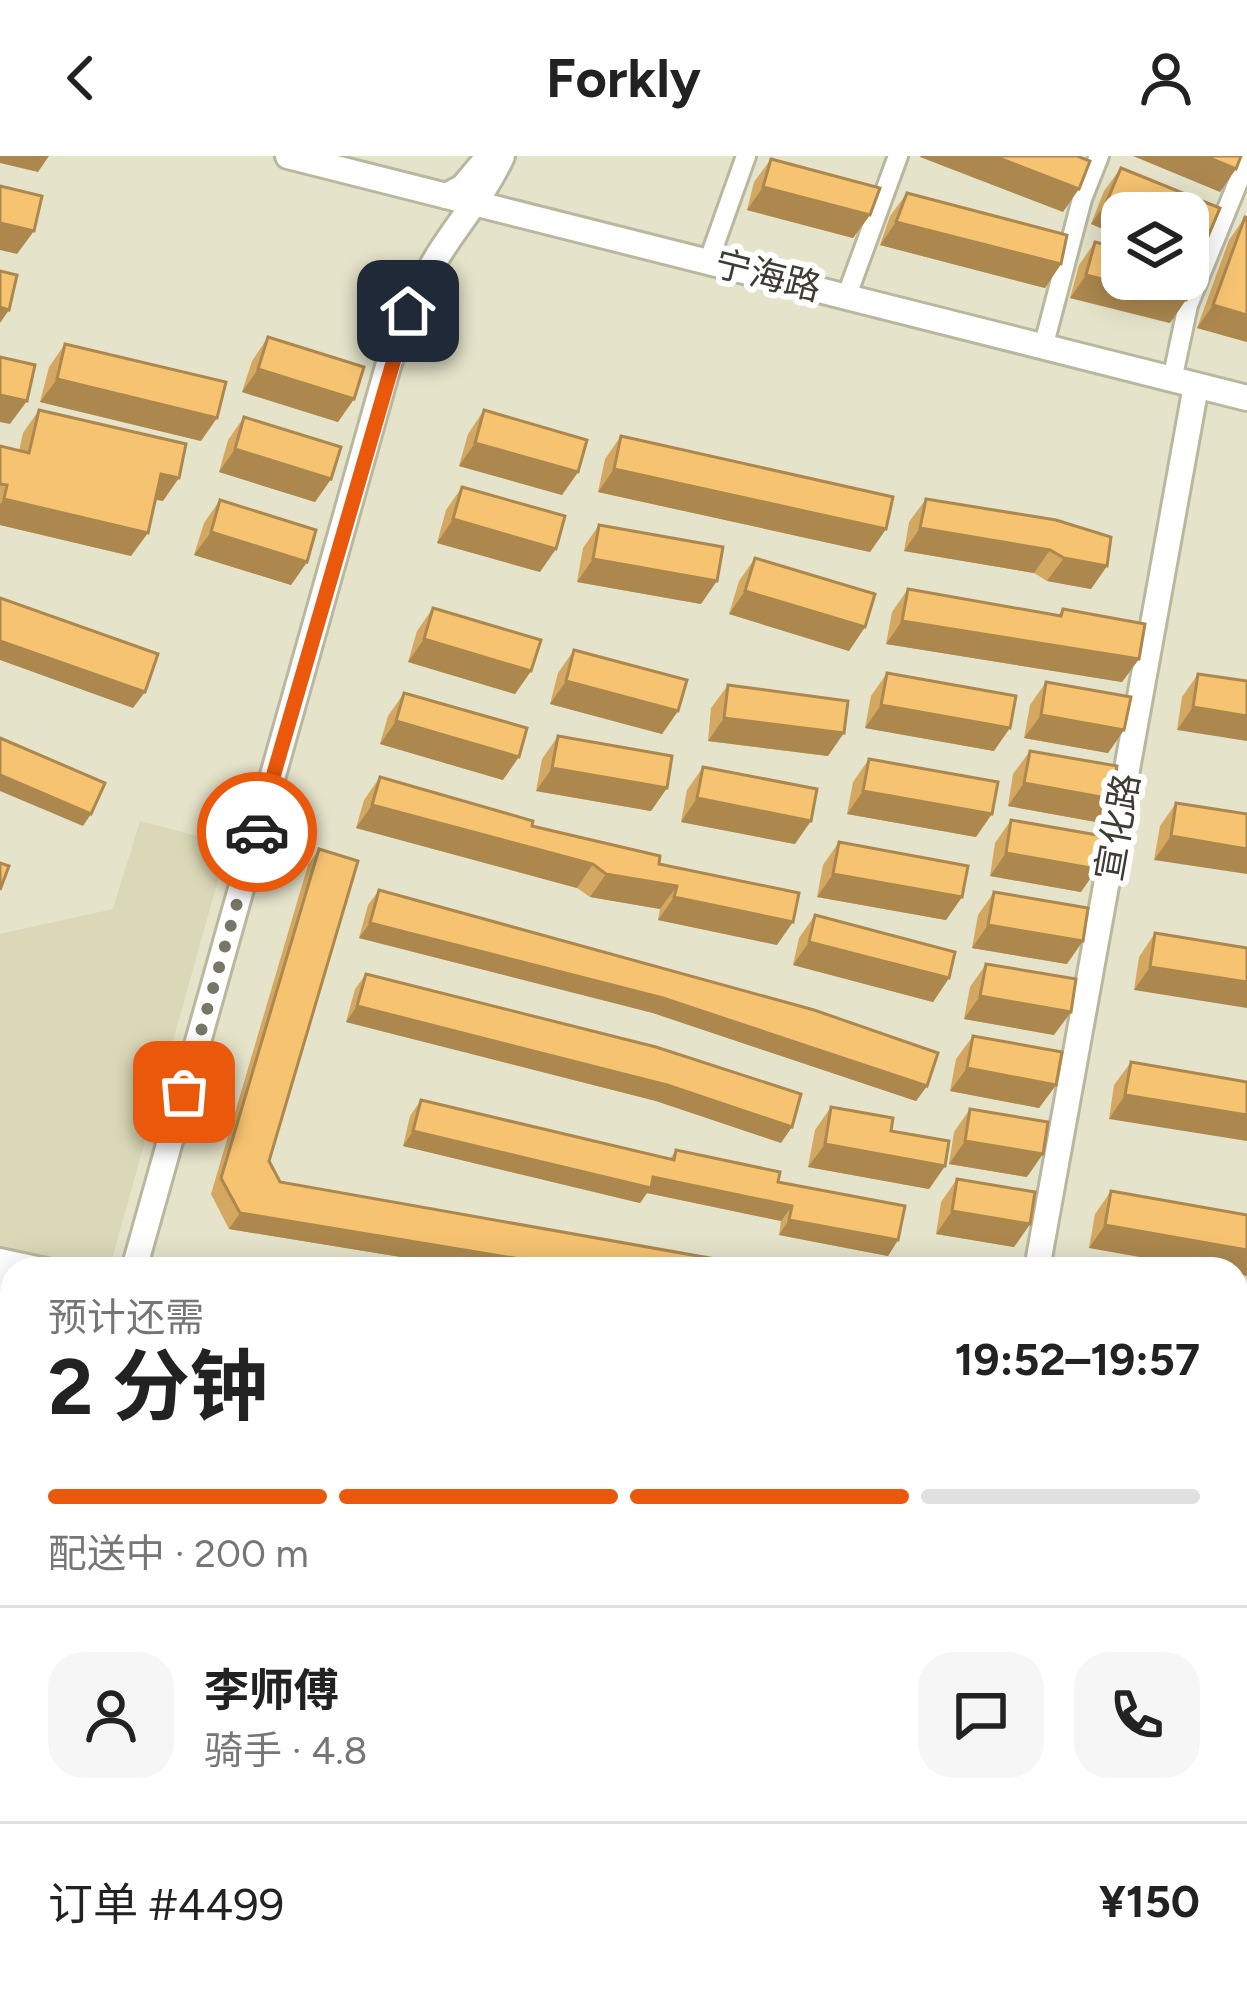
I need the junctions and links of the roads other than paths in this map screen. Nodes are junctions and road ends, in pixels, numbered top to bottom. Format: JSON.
{"nodes":[{"id":1,"x":288,"y":156,"type":"edge"},
{"id":2,"x":489,"y":156,"type":"edge"},
{"id":3,"x":502,"y":156,"type":"edge"},
{"id":4,"x":746,"y":156,"type":"edge"},
{"id":5,"x":898,"y":156,"type":"edge"},
{"id":6,"x":1099,"y":156,"type":"edge"},
{"id":7,"x":1247,"y":160,"type":"edge"},
{"id":8,"x":446,"y":196,"type":"junction"},
{"id":9,"x":474,"y":205,"type":"junction"},
{"id":10,"x":709,"y":260,"type":"junction"},
{"id":11,"x":847,"y":295,"type":"junction"},
{"id":12,"x":1044,"y":344,"type":"junction"},
{"id":13,"x":1184,"y":383,"type":"junction"},
{"id":14,"x":1247,"y":398,"type":"edge"},
{"id":15,"x":137,"y":1257,"type":"edge"},
{"id":16,"x":1039,"y":1257,"type":"edge"}],
"edges":[{"from":1,"to":8,"type":"street","name":"宁海路"},
{"from":2,"to":8,"type":"street"},
{"from":3,"to":9,"type":"street"},
{"from":4,"to":10,"type":"street"},
{"from":5,"to":11,"type":"street"},
{"from":6,"to":12,"type":"street"},
{"from":7,"to":13,"type":"street"},
{"from":8,"to":9,"type":"street","name":"宁海路"},
{"from":9,"to":10,"type":"street","name":"宁海路"},
{"from":9,"to":15,"type":"street"},
{"from":10,"to":11,"type":"street","name":"宁海路"},
{"from":11,"to":12,"type":"street","name":"宁海路"},
{"from":12,"to":13,"type":"street","name":"宁海路"},
{"from":13,"to":14,"type":"street","name":"宁海路"},
{"from":13,"to":16,"type":"street","name":"宣化路"}]}
